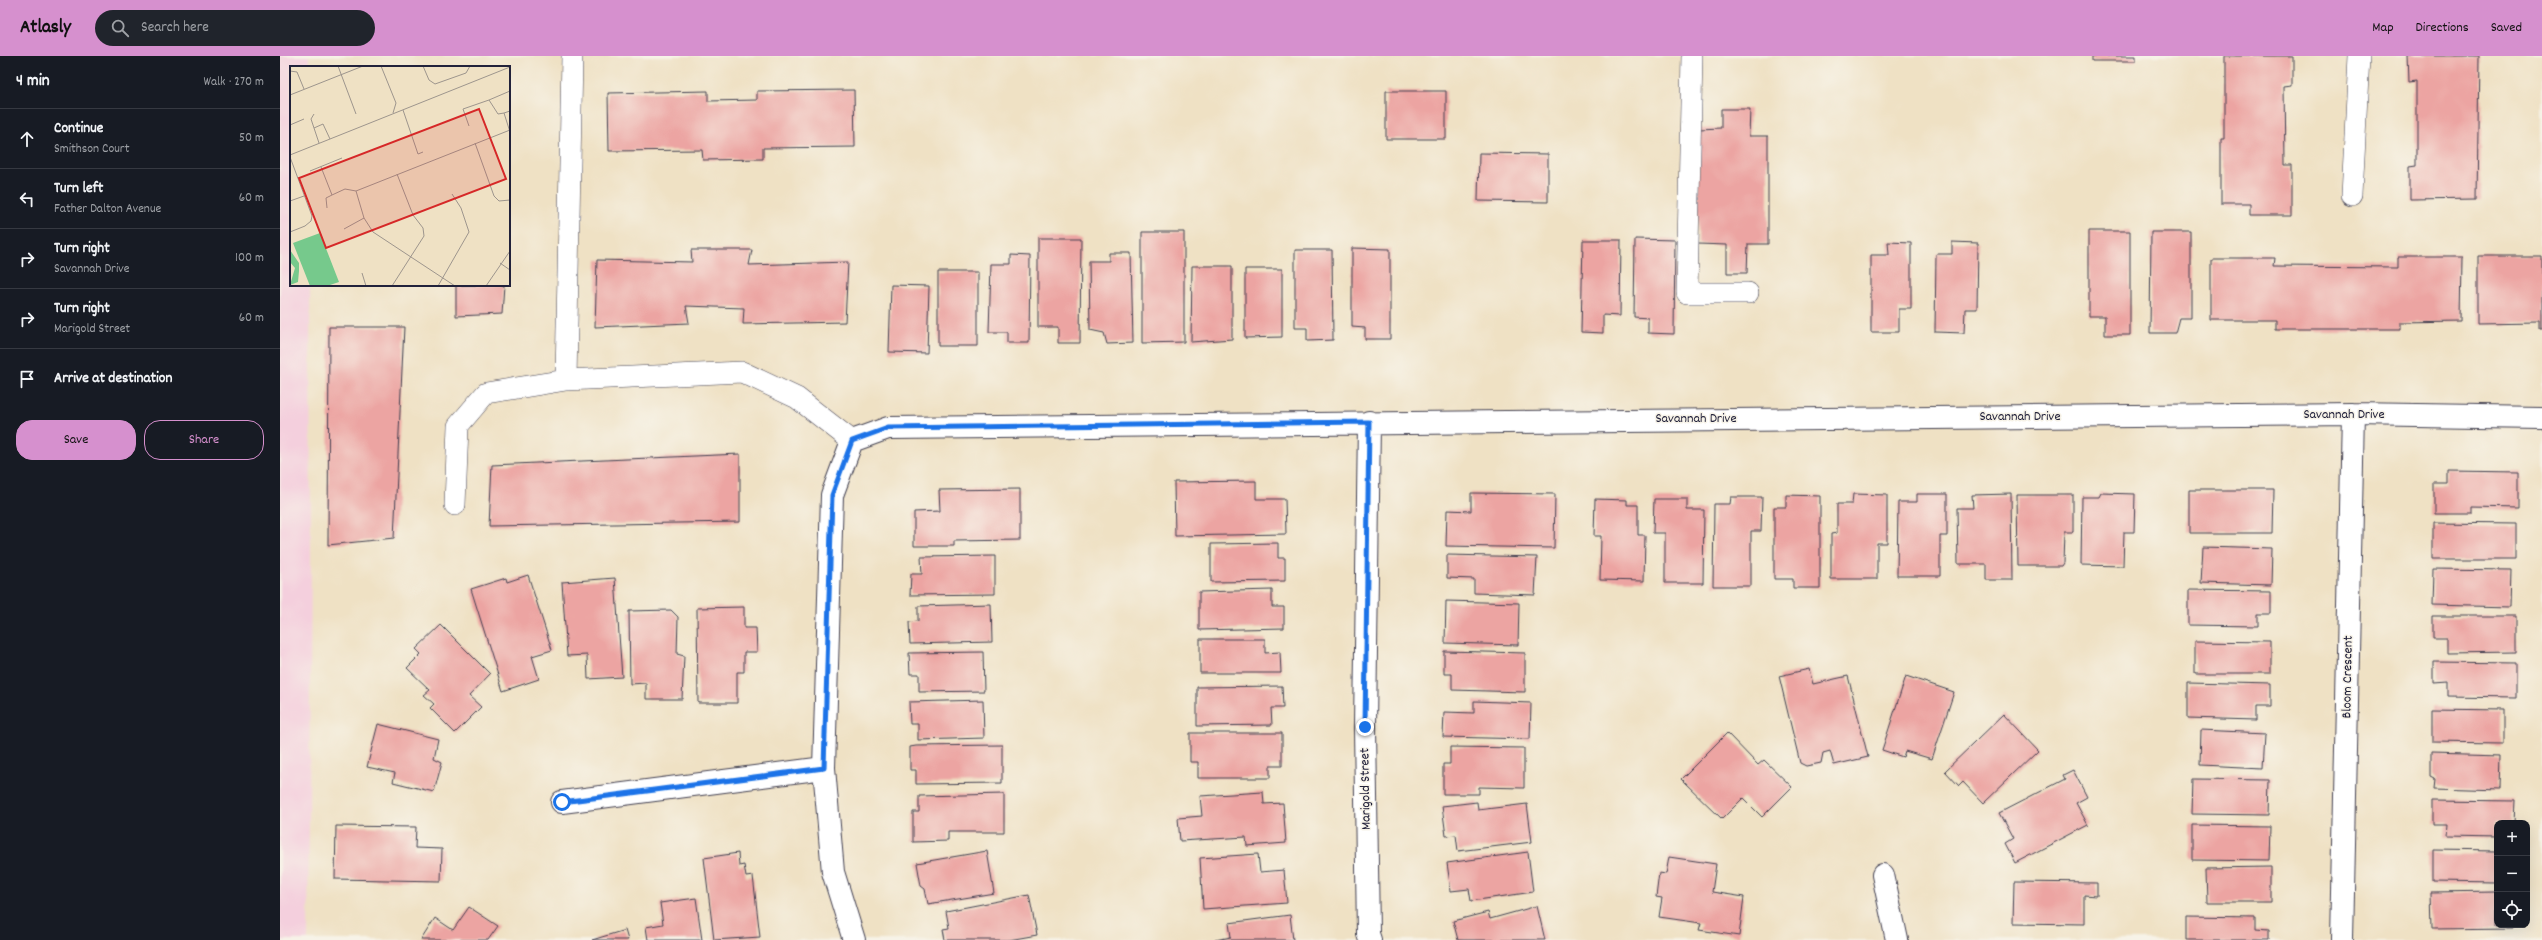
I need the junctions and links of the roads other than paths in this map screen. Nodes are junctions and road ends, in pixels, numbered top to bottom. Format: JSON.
{"nodes":[{"id":1,"x":572,"y":56,"type":"edge"},
{"id":2,"x":1692,"y":56,"type":"edge"},
{"id":3,"x":2359,"y":56,"type":"edge"},
{"id":4,"x":2352,"y":196,"type":"dead end"},
{"id":5,"x":1748,"y":293,"type":"dead end"},
{"id":6,"x":566,"y":380,"type":"junction"},
{"id":7,"x":2353,"y":414,"type":"junction"},
{"id":8,"x":2542,"y":417,"type":"edge"},
{"id":9,"x":1369,"y":422,"type":"junction"},
{"id":10,"x":852,"y":441,"type":"junction"},
{"id":11,"x":455,"y":505,"type":"dead end"},
{"id":12,"x":824,"y":768,"type":"junction"},
{"id":13,"x":562,"y":802,"type":"dead end"},
{"id":14,"x":1884,"y":875,"type":"dead end"},
{"id":15,"x":854,"y":940,"type":"edge"},
{"id":16,"x":1370,"y":940,"type":"edge"},
{"id":17,"x":1897,"y":940,"type":"edge"},
{"id":18,"x":2342,"y":940,"type":"edge"}],
"edges":[{"from":1,"to":6,"type":"lane"},
{"from":2,"to":5,"type":"lane"},
{"from":3,"to":4,"type":"lane"},
{"from":6,"to":10,"type":"lane"},
{"from":6,"to":11,"type":"lane"},
{"from":7,"to":8,"type":"street","name":"Savannah Drive"},
{"from":7,"to":9,"type":"street","name":"Savannah Drive"},
{"from":7,"to":18,"type":"street","name":"Bloom Crescent"},
{"from":9,"to":10,"type":"street","name":"Savannah Drive"},
{"from":9,"to":16,"type":"street","name":"Marigold Street"},
{"from":10,"to":12,"type":"street"},
{"from":12,"to":13,"type":"street"},
{"from":12,"to":15,"type":"street"},
{"from":14,"to":17,"type":"street"}]}
